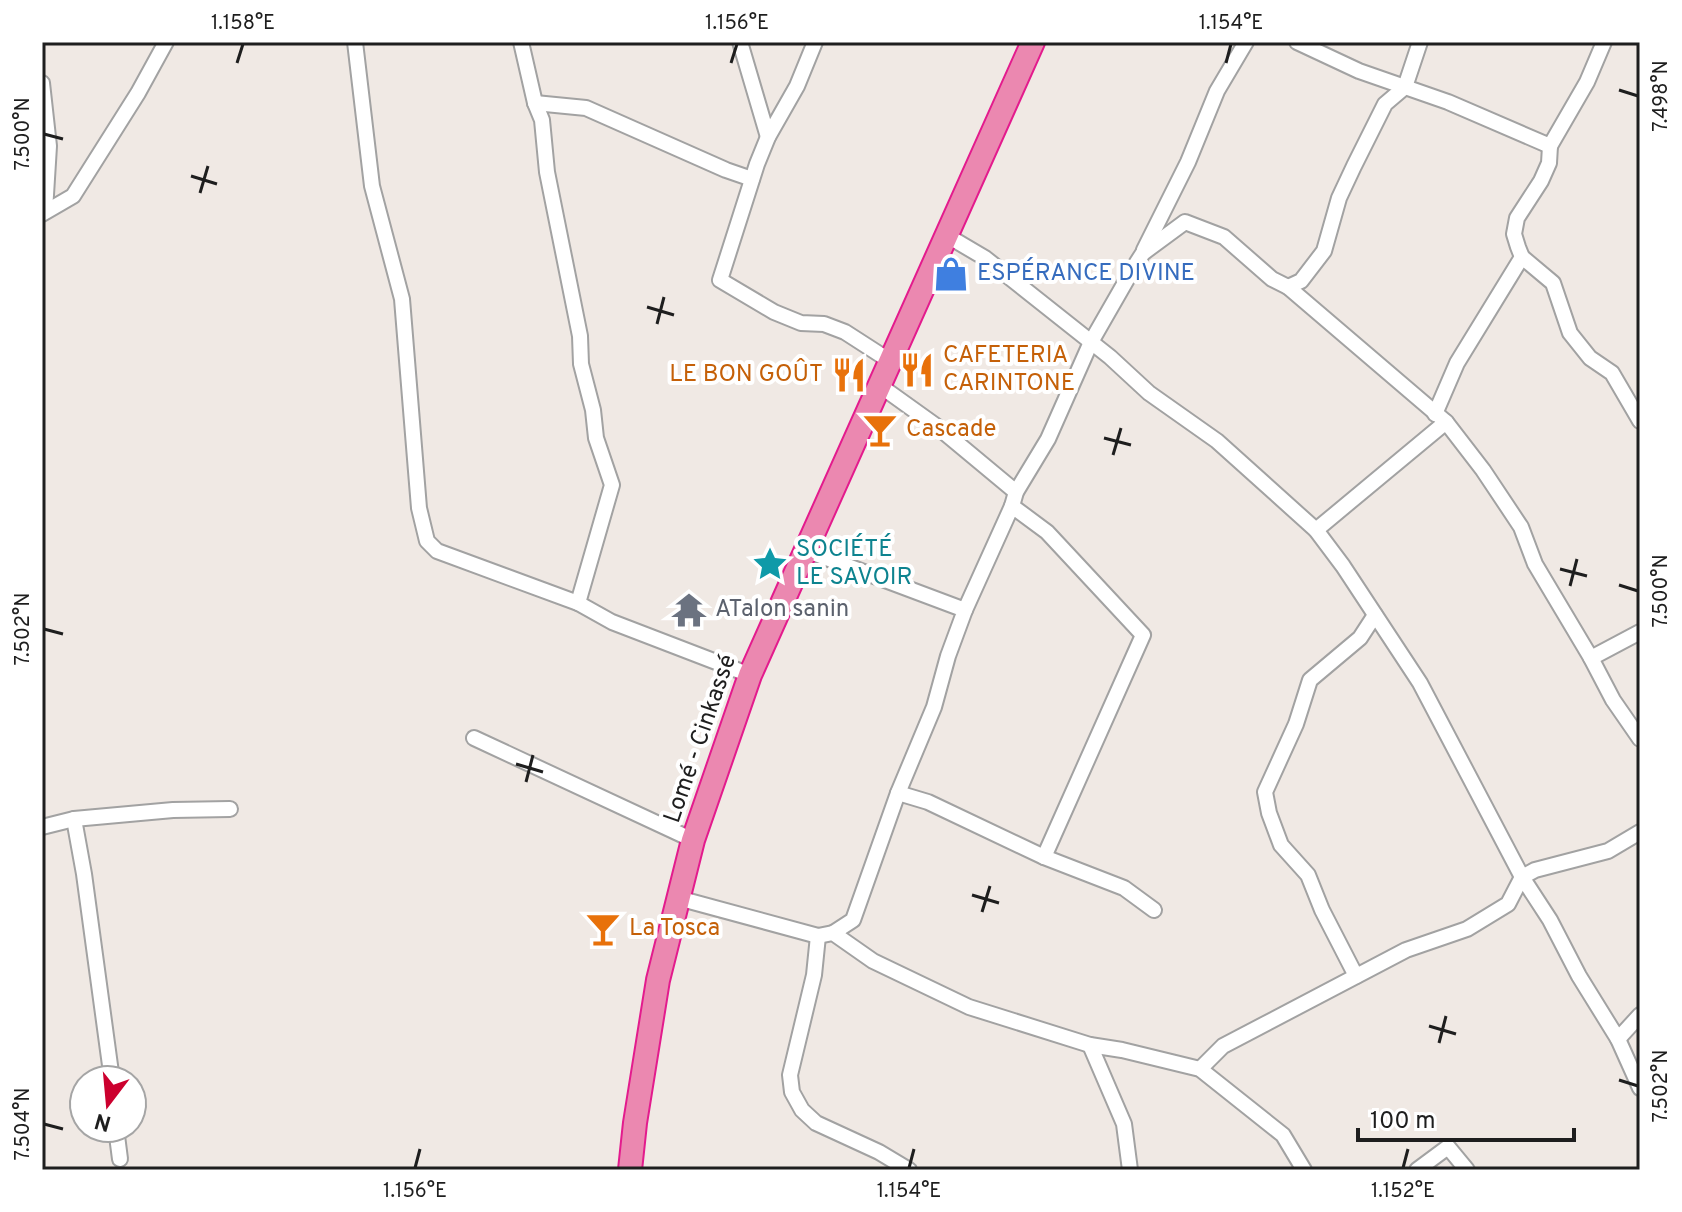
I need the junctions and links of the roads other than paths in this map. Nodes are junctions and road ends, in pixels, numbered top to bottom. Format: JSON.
{"nodes":[{"id":1,"x":166,"y":42,"type":"edge"},
{"id":2,"x":355,"y":42,"type":"edge"},
{"id":3,"x":521,"y":42,"type":"edge"},
{"id":4,"x":740,"y":42,"type":"edge"},
{"id":5,"x":815,"y":42,"type":"edge"},
{"id":6,"x":1033,"y":42,"type":"edge"},
{"id":7,"x":1246,"y":42,"type":"edge"},
{"id":8,"x":1297,"y":42,"type":"edge"},
{"id":9,"x":1420,"y":42,"type":"edge"},
{"id":10,"x":1604,"y":42,"type":"edge"},
{"id":11,"x":42,"y":83,"type":"edge"},
{"id":12,"x":1405,"y":87,"type":"junction"},
{"id":13,"x":535,"y":103,"type":"junction"},
{"id":14,"x":768,"y":137,"type":"junction"},
{"id":15,"x":1550,"y":146,"type":"junction"},
{"id":16,"x":752,"y":179,"type":"junction"},
{"id":17,"x":44,"y":213,"type":"edge"},
{"id":18,"x":946,"y":235,"type":"junction"},
{"id":19,"x":1143,"y":253,"type":"junction"},
{"id":20,"x":1522,"y":257,"type":"junction"},
{"id":21,"x":1288,"y":287,"type":"junction"},
{"id":22,"x":1091,"y":342,"type":"junction"},
{"id":23,"x":890,"y":361,"type":"junction"},
{"id":24,"x":879,"y":385,"type":"junction"},
{"id":25,"x":1440,"y":418,"type":"junction"},
{"id":26,"x":1640,"y":421,"type":"edge"},
{"id":27,"x":1014,"y":499,"type":"junction"},
{"id":28,"x":1316,"y":530,"type":"junction"},
{"id":29,"x":805,"y":550,"type":"junction"},
{"id":30,"x":578,"y":603,"type":"junction"},
{"id":31,"x":965,"y":610,"type":"junction"},
{"id":32,"x":1375,"y":615,"type":"junction"},
{"id":33,"x":1640,"y":632,"type":"edge"},
{"id":34,"x":1591,"y":658,"type":"junction"},
{"id":35,"x":750,"y":675,"type":"junction"},
{"id":36,"x":474,"y":738,"type":"dead end"},
{"id":37,"x":1640,"y":739,"type":"edge"},
{"id":38,"x":898,"y":793,"type":"junction"},
{"id":39,"x":230,"y":809,"type":"dead end"},
{"id":40,"x":74,"y":819,"type":"junction"},
{"id":41,"x":42,"y":827,"type":"edge"},
{"id":42,"x":1640,"y":832,"type":"edge"},
{"id":43,"x":693,"y":840,"type":"junction"},
{"id":44,"x":1044,"y":857,"type":"junction"},
{"id":45,"x":1522,"y":877,"type":"junction"},
{"id":46,"x":678,"y":898,"type":"junction"},
{"id":47,"x":1154,"y":910,"type":"dead end"},
{"id":48,"x":825,"y":935,"type":"junction"},
{"id":49,"x":1356,"y":976,"type":"junction"},
{"id":50,"x":1640,"y":1015,"type":"edge"},
{"id":51,"x":1618,"y":1039,"type":"junction"},
{"id":52,"x":1090,"y":1045,"type":"junction"},
{"id":53,"x":110,"y":1064,"type":"edge"},
{"id":54,"x":1200,"y":1069,"type":"junction"},
{"id":55,"x":1640,"y":1088,"type":"edge"},
{"id":56,"x":118,"y":1144,"type":"edge"},
{"id":57,"x":120,"y":1159,"type":"dead end"},
{"id":58,"x":630,"y":1170,"type":"edge"},
{"id":59,"x":909,"y":1170,"type":"edge"},
{"id":60,"x":1130,"y":1170,"type":"edge"},
{"id":61,"x":1304,"y":1170,"type":"edge"},
{"id":62,"x":1417,"y":1170,"type":"edge"},
{"id":63,"x":1467,"y":1170,"type":"edge"}],
"edges":[{"from":1,"to":17,"type":"street"},
{"from":2,"to":30,"type":"street"},
{"from":3,"to":13,"type":"street"},
{"from":4,"to":14,"type":"street"},
{"from":5,"to":14,"type":"street"},
{"from":6,"to":18,"type":"highway","name":"Lomé - Cinkassé"},
{"from":7,"to":19,"type":"street"},
{"from":8,"to":12,"type":"street"},
{"from":9,"to":12,"type":"street"},
{"from":10,"to":15,"type":"street"},
{"from":11,"to":17,"type":"street"},
{"from":12,"to":15,"type":"street"},
{"from":12,"to":21,"type":"street"},
{"from":13,"to":16,"type":"street"},
{"from":13,"to":30,"type":"street"},
{"from":14,"to":16,"type":"street"},
{"from":15,"to":20,"type":"street"},
{"from":16,"to":23,"type":"street"},
{"from":18,"to":22,"type":"street"},
{"from":18,"to":23,"type":"highway","name":"Lomé - Cinkassé"},
{"from":19,"to":21,"type":"street"},
{"from":19,"to":22,"type":"street"},
{"from":20,"to":25,"type":"street"},
{"from":20,"to":26,"type":"street"},
{"from":21,"to":25,"type":"street"},
{"from":22,"to":27,"type":"street"},
{"from":22,"to":28,"type":"street"},
{"from":23,"to":24,"type":"highway","name":"Lomé - Cinkassé"},
{"from":24,"to":27,"type":"street"},
{"from":24,"to":29,"type":"highway","name":"Lomé - Cinkassé"},
{"from":25,"to":28,"type":"street"},
{"from":25,"to":34,"type":"street"},
{"from":27,"to":31,"type":"street"},
{"from":27,"to":44,"type":"street"},
{"from":28,"to":32,"type":"street"},
{"from":29,"to":31,"type":"street"},
{"from":29,"to":35,"type":"highway","name":"Lomé - Cinkassé"},
{"from":30,"to":35,"type":"street"},
{"from":31,"to":38,"type":"street"},
{"from":32,"to":45,"type":"street"},
{"from":32,"to":49,"type":"street"},
{"from":33,"to":34,"type":"street"},
{"from":34,"to":37,"type":"street"},
{"from":35,"to":43,"type":"highway","name":"Lomé - Cinkassé"},
{"from":36,"to":43,"type":"street"},
{"from":38,"to":44,"type":"street"},
{"from":38,"to":48,"type":"street"},
{"from":39,"to":40,"type":"street"},
{"from":40,"to":41,"type":"street"},
{"from":40,"to":53,"type":"street"},
{"from":42,"to":45,"type":"street"},
{"from":43,"to":46,"type":"highway","name":"Lomé - Cinkassé"},
{"from":44,"to":47,"type":"street"},
{"from":45,"to":49,"type":"street"},
{"from":45,"to":51,"type":"street"},
{"from":46,"to":48,"type":"street"},
{"from":46,"to":58,"type":"highway","name":"Lomé - Cinkassé"},
{"from":48,"to":52,"type":"street"},
{"from":48,"to":59,"type":"street"},
{"from":49,"to":54,"type":"street"},
{"from":50,"to":51,"type":"street"},
{"from":51,"to":55,"type":"street"},
{"from":52,"to":54,"type":"street"},
{"from":52,"to":60,"type":"street"},
{"from":54,"to":61,"type":"street"},
{"from":56,"to":57,"type":"street"},
{"from":62,"to":63,"type":"street"}]}
